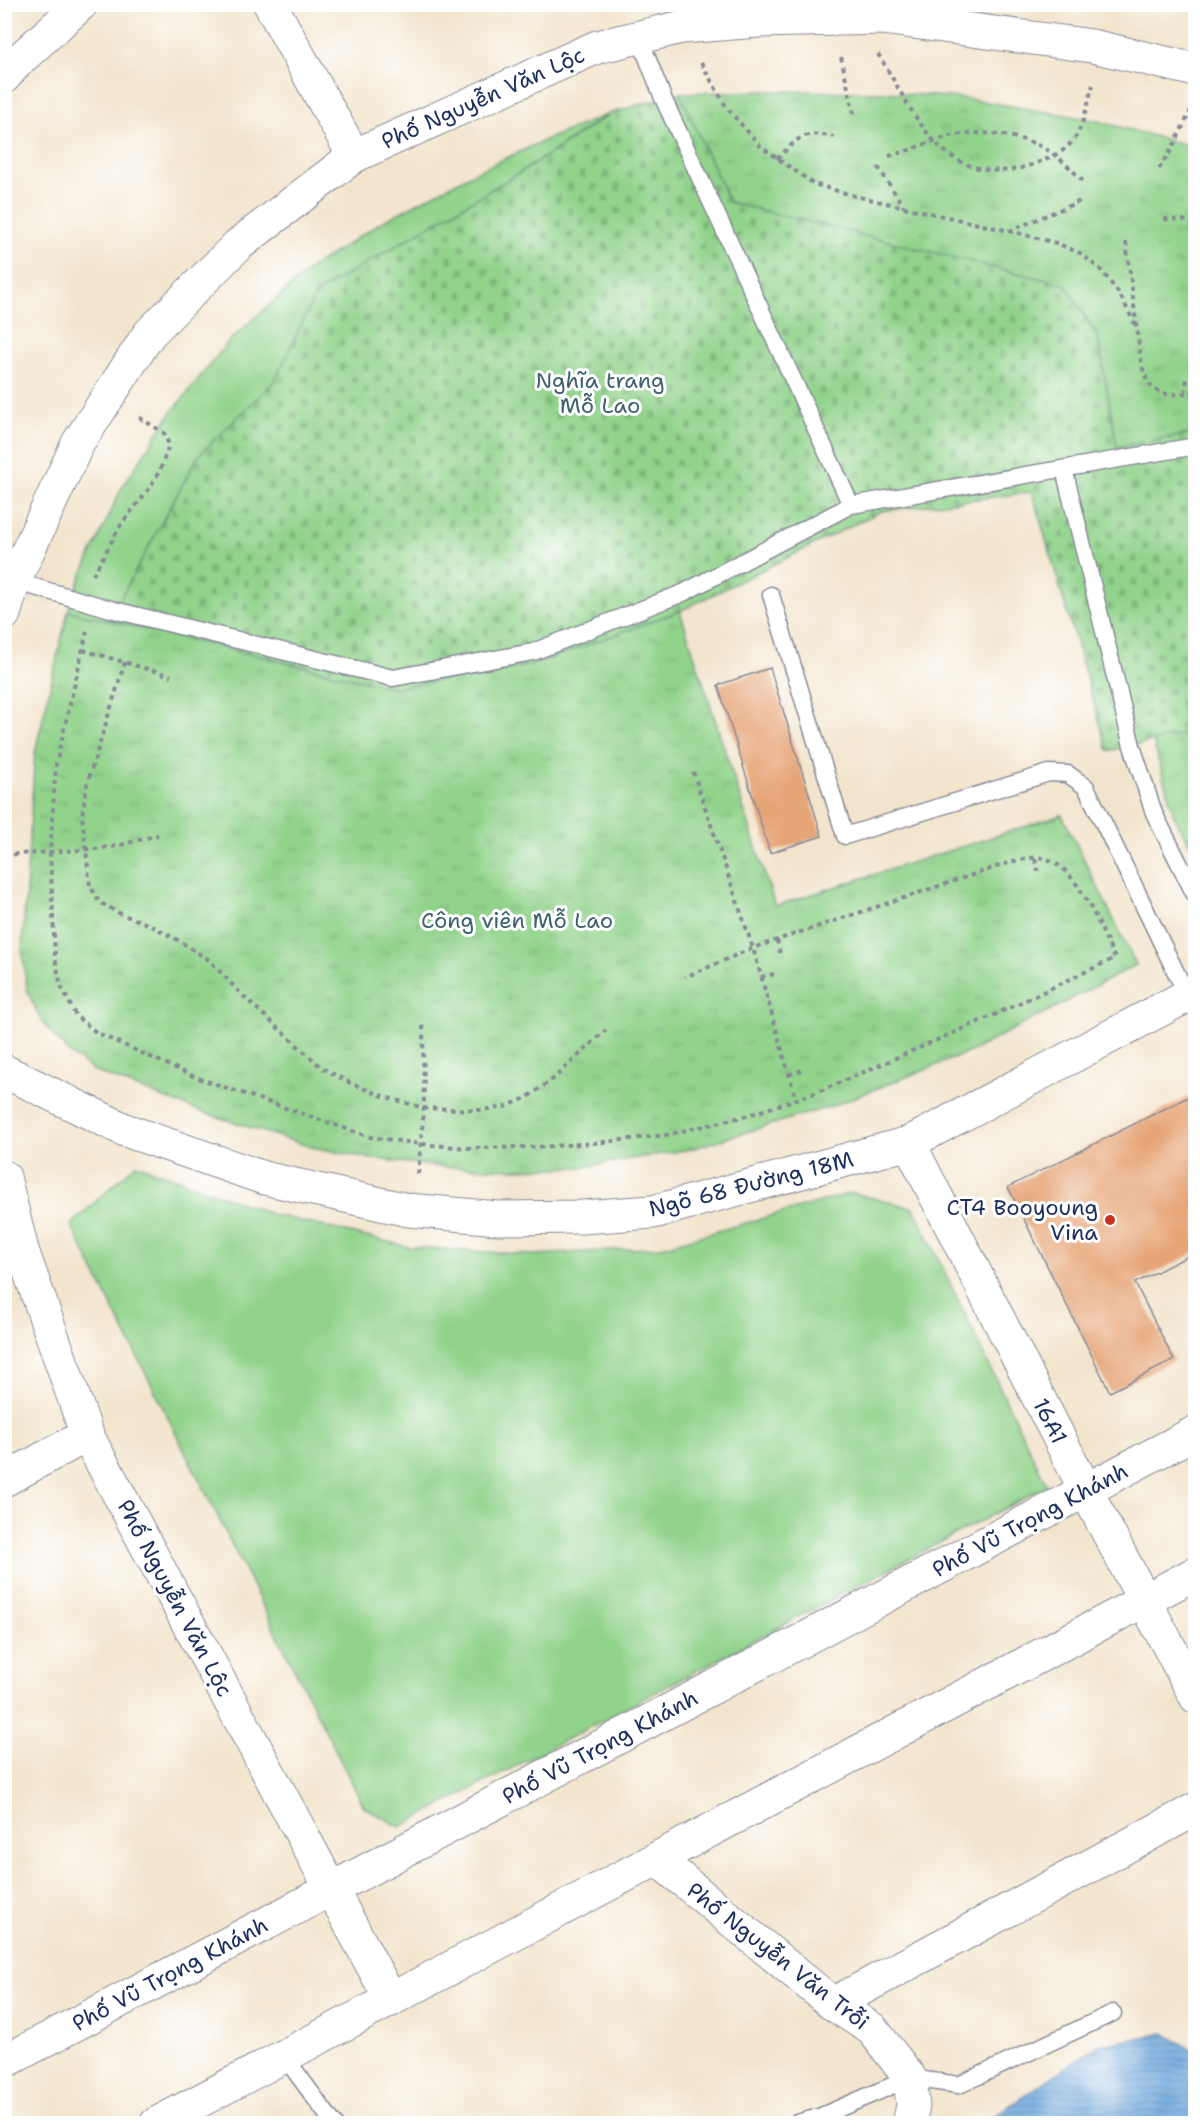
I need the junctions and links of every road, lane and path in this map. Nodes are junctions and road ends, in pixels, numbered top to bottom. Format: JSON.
{"nodes":[{"id":1,"x":81,"y":4,"type":"edge"},
{"id":2,"x":270,"y":4,"type":"edge"},
{"id":3,"x":864,"y":15,"type":"edge"},
{"id":4,"x":682,"y":27,"type":"junction"},
{"id":5,"x":639,"y":37,"type":"junction"},
{"id":6,"x":1103,"y":49,"type":"junction"},
{"id":7,"x":9,"y":63,"type":"edge"},
{"id":8,"x":1196,"y":70,"type":"edge"},
{"id":9,"x":1196,"y":98,"type":"edge"},
{"id":10,"x":854,"y":114,"type":"dead end"},
{"id":11,"x":834,"y":137,"type":"dead end"},
{"id":12,"x":935,"y":141,"type":"junction"},
{"id":13,"x":354,"y":156,"type":"junction"},
{"id":14,"x":889,"y":156,"type":"dead end"},
{"id":15,"x":1055,"y":156,"type":"junction"},
{"id":16,"x":777,"y":159,"type":"junction"},
{"id":17,"x":878,"y":167,"type":"dead end"},
{"id":18,"x":1159,"y":169,"type":"dead end"},
{"id":19,"x":1085,"y":183,"type":"dead end"},
{"id":20,"x":1083,"y":200,"type":"dead end"},
{"id":21,"x":904,"y":208,"type":"junction"},
{"id":22,"x":1164,"y":219,"type":"dead end"},
{"id":23,"x":1196,"y":220,"type":"edge"},
{"id":24,"x":1008,"y":231,"type":"junction"},
{"id":25,"x":1126,"y":242,"type":"dead end"},
{"id":26,"x":1137,"y":328,"type":"junction"},
{"id":27,"x":1187,"y":379,"type":"dead end"},
{"id":28,"x":1196,"y":392,"type":"edge"},
{"id":29,"x":1185,"y":394,"type":"junction"},
{"id":30,"x":107,"y":399,"type":"junction"},
{"id":31,"x":1196,"y":446,"type":"edge"},
{"id":32,"x":1064,"y":469,"type":"junction"},
{"id":33,"x":851,"y":505,"type":"junction"},
{"id":34,"x":9,"y":579,"type":"edge"},
{"id":35,"x":771,"y":595,"type":"dead end"},
{"id":36,"x":86,"y":602,"type":"junction"},
{"id":37,"x":4,"y":614,"type":"edge"},
{"id":38,"x":83,"y":651,"type":"junction"},
{"id":39,"x":125,"y":662,"type":"junction"},
{"id":40,"x":171,"y":676,"type":"dead end"},
{"id":41,"x":693,"y":772,"type":"dead end"},
{"id":42,"x":158,"y":835,"type":"dead end"},
{"id":43,"x":85,"y":850,"type":"junction"},
{"id":44,"x":50,"y":853,"type":"junction"},
{"id":45,"x":4,"y":855,"type":"edge"},
{"id":46,"x":1035,"y":859,"type":"junction"},
{"id":47,"x":1038,"y":871,"type":"dead end"},
{"id":48,"x":1196,"y":897,"type":"edge"},
{"id":49,"x":777,"y":940,"type":"junction"},
{"id":50,"x":753,"y":948,"type":"junction"},
{"id":51,"x":780,"y":953,"type":"dead end"},
{"id":52,"x":774,"y":974,"type":"dead end"},
{"id":53,"x":685,"y":977,"type":"dead end"},
{"id":54,"x":761,"y":977,"type":"junction"},
{"id":55,"x":1191,"y":993,"type":"edge"},
{"id":56,"x":423,"y":1025,"type":"dead end"},
{"id":57,"x":606,"y":1030,"type":"dead end"},
{"id":58,"x":802,"y":1070,"type":"dead end"},
{"id":59,"x":4,"y":1071,"type":"edge"},
{"id":60,"x":789,"y":1075,"type":"junction"},
{"id":61,"x":796,"y":1100,"type":"junction"},
{"id":62,"x":424,"y":1108,"type":"junction"},
{"id":63,"x":909,"y":1143,"type":"junction"},
{"id":64,"x":421,"y":1144,"type":"junction"},
{"id":65,"x":4,"y":1177,"type":"edge"},
{"id":66,"x":414,"y":1211,"type":"junction"},
{"id":67,"x":1196,"y":1432,"type":"edge"},
{"id":68,"x":87,"y":1435,"type":"junction"},
{"id":69,"x":4,"y":1480,"type":"edge"},
{"id":70,"x":1086,"y":1491,"type":"junction"},
{"id":71,"x":1196,"y":1574,"type":"edge"},
{"id":72,"x":1145,"y":1602,"type":"junction"},
{"id":73,"x":1196,"y":1697,"type":"edge"},
{"id":74,"x":1196,"y":1809,"type":"edge"},
{"id":75,"x":657,"y":1859,"type":"junction"},
{"id":76,"x":332,"y":1888,"type":"junction"},
{"id":77,"x":391,"y":2000,"type":"junction"},
{"id":78,"x":833,"y":2004,"type":"junction"},
{"id":79,"x":1113,"y":2013,"type":"dead end"},
{"id":80,"x":284,"y":2056,"type":"junction"},
{"id":81,"x":4,"y":2062,"type":"edge"},
{"id":82,"x":910,"y":2078,"type":"junction"},
{"id":83,"x":156,"y":2124,"type":"edge"},
{"id":84,"x":334,"y":2124,"type":"edge"},
{"id":85,"x":794,"y":2124,"type":"edge"},
{"id":86,"x":909,"y":2124,"type":"edge"}],
"edges":[{"from":1,"to":7,"type":"street"},
{"from":2,"to":13,"type":"street"},
{"from":3,"to":4,"type":"street","name":"Phố Nguyễn Văn Lộc"},
{"from":3,"to":6,"type":"street","name":"Phố Nguyễn Văn Lộc"},
{"from":3,"to":10,"type":"path"},
{"from":3,"to":12,"type":"path"},
{"from":4,"to":5,"type":"street","name":"Phố Nguyễn Văn Lộc"},
{"from":4,"to":16,"type":"path"},
{"from":5,"to":13,"type":"street","name":"Phố Nguyễn Văn Lộc"},
{"from":5,"to":33,"type":"lane"},
{"from":6,"to":8,"type":"street","name":"Phố Nguyễn Văn Lộc"},
{"from":6,"to":15,"type":"path"},
{"from":9,"to":18,"type":"path"},
{"from":11,"to":16,"type":"path"},
{"from":12,"to":14,"type":"path"},
{"from":12,"to":15,"type":"path"},
{"from":12,"to":15,"type":"path"},
{"from":13,"to":30,"type":"street","name":"Phố Nguyễn Văn Lộc"},
{"from":15,"to":19,"type":"path"},
{"from":16,"to":21,"type":"path"},
{"from":17,"to":21,"type":"path"},
{"from":20,"to":24,"type":"path"},
{"from":21,"to":24,"type":"path"},
{"from":22,"to":23,"type":"path"},
{"from":24,"to":26,"type":"path"},
{"from":25,"to":26,"type":"path"},
{"from":26,"to":29,"type":"path"},
{"from":27,"to":29,"type":"path"},
{"from":28,"to":29,"type":"path"},
{"from":30,"to":34,"type":"street","name":"Phố Nguyễn Văn Lộc"},
{"from":30,"to":36,"type":"path"},
{"from":31,"to":32,"type":"lane"},
{"from":32,"to":33,"type":"lane"},
{"from":32,"to":48,"type":"lane"},
{"from":33,"to":36,"type":"lane"},
{"from":34,"to":36,"type":"lane"},
{"from":34,"to":37,"type":"street","name":"Phố Nguyễn Văn Lộc"},
{"from":35,"to":55,"type":"lane"},
{"from":36,"to":38,"type":"path"},
{"from":38,"to":39,"type":"path"},
{"from":38,"to":44,"type":"path"},
{"from":39,"to":40,"type":"path"},
{"from":39,"to":43,"type":"path"},
{"from":41,"to":50,"type":"path"},
{"from":42,"to":43,"type":"path"},
{"from":43,"to":44,"type":"path"},
{"from":43,"to":62,"type":"path"},
{"from":44,"to":45,"type":"path"},
{"from":44,"to":64,"type":"path"},
{"from":46,"to":47,"type":"path"},
{"from":46,"to":49,"type":"path"},
{"from":46,"to":61,"type":"path"},
{"from":49,"to":50,"type":"path"},
{"from":49,"to":51,"type":"path"},
{"from":50,"to":53,"type":"path"},
{"from":50,"to":54,"type":"path"},
{"from":52,"to":54,"type":"path"},
{"from":54,"to":60,"type":"path"},
{"from":55,"to":63,"type":"street","name":"Ngõ 68 Đường 18M"},
{"from":56,"to":62,"type":"path"},
{"from":57,"to":62,"type":"path"},
{"from":58,"to":60,"type":"path"},
{"from":59,"to":66,"type":"street","name":"Ngõ 68 Đường 18M"},
{"from":60,"to":61,"type":"path"},
{"from":61,"to":64,"type":"path"},
{"from":62,"to":64,"type":"path"},
{"from":63,"to":66,"type":"street","name":"Ngõ 68 Đường 18M"},
{"from":63,"to":70,"type":"street","name":"16A1"},
{"from":64,"to":66,"type":"path"},
{"from":65,"to":68,"type":"street","name":"Phố Nguyễn Văn Lộc"},
{"from":67,"to":70,"type":"street","name":"Phố Vũ Trọng Khánh"},
{"from":68,"to":69,"type":"street"},
{"from":68,"to":76,"type":"street","name":"Phố Nguyễn Văn Lộc"},
{"from":70,"to":72,"type":"street","name":"16A1"},
{"from":70,"to":76,"type":"street","name":"Phố Vũ Trọng Khánh"},
{"from":71,"to":72,"type":"street"},
{"from":72,"to":73,"type":"street","name":"16A1"},
{"from":72,"to":75,"type":"street"},
{"from":74,"to":78,"type":"street"},
{"from":75,"to":77,"type":"street"},
{"from":75,"to":78,"type":"street","name":"Phố Nguyễn Văn Trỗi"},
{"from":76,"to":77,"type":"street","name":"Phố Nguyễn Văn Lộc"},
{"from":76,"to":81,"type":"street","name":"Phố Vũ Trọng Khánh"},
{"from":77,"to":80,"type":"street"},
{"from":78,"to":82,"type":"street","name":"Phố Nguyễn Văn Trỗi"},
{"from":79,"to":82,"type":"lane"},
{"from":80,"to":83,"type":"street"},
{"from":80,"to":84,"type":"lane"},
{"from":82,"to":85,"type":"lane"},
{"from":82,"to":86,"type":"street"}]}
